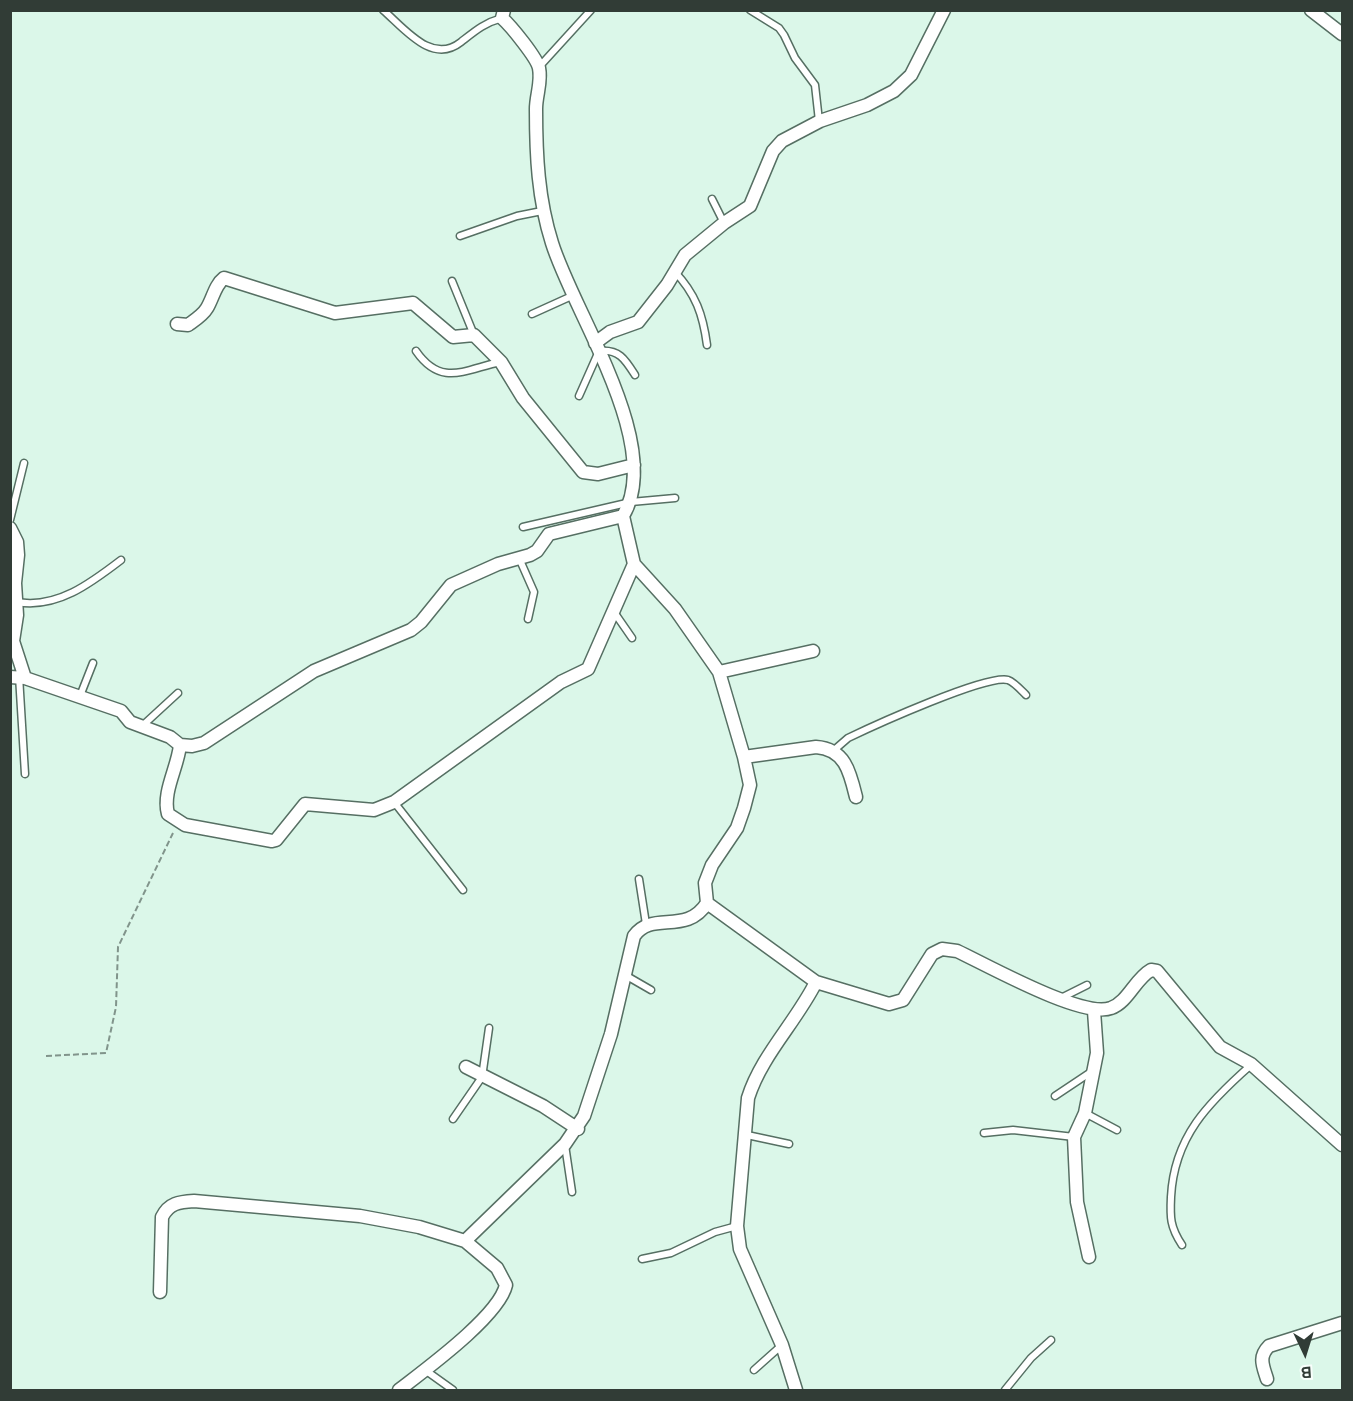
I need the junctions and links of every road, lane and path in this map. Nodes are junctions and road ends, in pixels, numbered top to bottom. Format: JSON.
{"nodes":[{"id":1,"x":383,"y":10,"type":"edge"},
{"id":2,"x":591,"y":10,"type":"edge"},
{"id":3,"x":750,"y":10,"type":"edge"},
{"id":4,"x":944,"y":10,"type":"edge"},
{"id":5,"x":1311,"y":10,"type":"edge"},
{"id":6,"x":503,"y":14,"type":"edge"},
{"id":7,"x":1326,"y":16,"type":"edge"},
{"id":8,"x":477,"y":18,"type":"dead end"},
{"id":9,"x":484,"y":24,"type":"junction"},
{"id":10,"x":1342,"y":34,"type":"edge"},
{"id":11,"x":539,"y":67,"type":"junction"},
{"id":12,"x":820,"y":121,"type":"junction"},
{"id":13,"x":712,"y":199,"type":"dead end"},
{"id":14,"x":542,"y":211,"type":"junction"},
{"id":15,"x":724,"y":223,"type":"junction"},
{"id":16,"x":460,"y":236,"type":"dead end"},
{"id":17,"x":675,"y":272,"type":"junction"},
{"id":18,"x":452,"y":281,"type":"dead end"},
{"id":19,"x":575,"y":295,"type":"junction"},
{"id":20,"x":532,"y":314,"type":"dead end"},
{"id":21,"x":177,"y":324,"type":"dead end"},
{"id":22,"x":474,"y":335,"type":"junction"},
{"id":23,"x":707,"y":345,"type":"dead end"},
{"id":24,"x":597,"y":347,"type":"junction"},
{"id":25,"x":416,"y":351,"type":"dead end"},
{"id":26,"x":501,"y":362,"type":"junction"},
{"id":27,"x":635,"y":375,"type":"dead end"},
{"id":28,"x":579,"y":396,"type":"dead end"},
{"id":29,"x":24,"y":463,"type":"dead end"},
{"id":30,"x":634,"y":465,"type":"junction"},
{"id":31,"x":675,"y":498,"type":"dead end"},
{"id":32,"x":631,"y":502,"type":"junction"},
{"id":33,"x":623,"y":516,"type":"junction"},
{"id":34,"x":10,"y":520,"type":"edge"},
{"id":35,"x":523,"y":527,"type":"dead end"},
{"id":36,"x":10,"y":528,"type":"edge"},
{"id":37,"x":519,"y":558,"type":"junction"},
{"id":38,"x":121,"y":560,"type":"dead end"},
{"id":39,"x":634,"y":564,"type":"junction"},
{"id":40,"x":17,"y":602,"type":"junction"},
{"id":41,"x":614,"y":612,"type":"junction"},
{"id":42,"x":528,"y":620,"type":"dead end"},
{"id":43,"x":632,"y":638,"type":"dead end"},
{"id":44,"x":12,"y":641,"type":"edge"},
{"id":45,"x":813,"y":651,"type":"dead end"},
{"id":46,"x":93,"y":663,"type":"dead end"},
{"id":47,"x":719,"y":672,"type":"junction"},
{"id":48,"x":18,"y":677,"type":"edge"},
{"id":49,"x":178,"y":693,"type":"dead end"},
{"id":50,"x":1026,"y":695,"type":"dead end"},
{"id":51,"x":80,"y":697,"type":"junction"},
{"id":52,"x":141,"y":727,"type":"junction"},
{"id":53,"x":180,"y":745,"type":"junction"},
{"id":54,"x":833,"y":751,"type":"junction"},
{"id":55,"x":744,"y":757,"type":"junction"},
{"id":56,"x":25,"y":774,"type":"dead end"},
{"id":57,"x":856,"y":797,"type":"dead end"},
{"id":58,"x":394,"y":802,"type":"junction"},
{"id":59,"x":178,"y":822,"type":"junction"},
{"id":60,"x":639,"y":879,"type":"dead end"},
{"id":61,"x":463,"y":890,"type":"dead end"},
{"id":62,"x":707,"y":903,"type":"junction"},
{"id":63,"x":646,"y":924,"type":"junction"},
{"id":64,"x":625,"y":975,"type":"junction"},
{"id":65,"x":816,"y":982,"type":"junction"},
{"id":66,"x":1087,"y":985,"type":"dead end"},
{"id":67,"x":651,"y":990,"type":"dead end"},
{"id":68,"x":1059,"y":999,"type":"junction"},
{"id":69,"x":1094,"y":1011,"type":"junction"},
{"id":70,"x":489,"y":1028,"type":"dead end"},
{"id":71,"x":46,"y":1056,"type":"dead end"},
{"id":72,"x":1251,"y":1064,"type":"junction"},
{"id":73,"x":466,"y":1067,"type":"dead end"},
{"id":74,"x":1094,"y":1070,"type":"junction"},
{"id":75,"x":483,"y":1077,"type":"junction"},
{"id":76,"x":1055,"y":1096,"type":"dead end"},
{"id":77,"x":1085,"y":1113,"type":"junction"},
{"id":78,"x":453,"y":1119,"type":"dead end"},
{"id":79,"x":578,"y":1129,"type":"junction"},
{"id":80,"x":1117,"y":1130,"type":"dead end"},
{"id":81,"x":984,"y":1132,"type":"dead end"},
{"id":82,"x":747,"y":1135,"type":"junction"},
{"id":83,"x":1074,"y":1137,"type":"junction"},
{"id":84,"x":1340,"y":1138,"type":"edge"},
{"id":85,"x":565,"y":1144,"type":"junction"},
{"id":86,"x":789,"y":1144,"type":"dead end"},
{"id":87,"x":572,"y":1192,"type":"dead end"},
{"id":88,"x":737,"y":1226,"type":"junction"},
{"id":89,"x":465,"y":1241,"type":"junction"},
{"id":90,"x":1182,"y":1245,"type":"dead end"},
{"id":91,"x":1089,"y":1257,"type":"dead end"},
{"id":92,"x":642,"y":1259,"type":"dead end"},
{"id":93,"x":160,"y":1292,"type":"dead end"},
{"id":94,"x":1342,"y":1323,"type":"edge"},
{"id":95,"x":1051,"y":1340,"type":"dead end"},
{"id":96,"x":782,"y":1345,"type":"junction"},
{"id":97,"x":425,"y":1369,"type":"junction"},
{"id":98,"x":754,"y":1370,"type":"dead end"},
{"id":99,"x":1267,"y":1379,"type":"dead end"},
{"id":100,"x":399,"y":1390,"type":"edge"},
{"id":101,"x":453,"y":1390,"type":"edge"},
{"id":102,"x":795,"y":1390,"type":"edge"},
{"id":103,"x":1005,"y":1390,"type":"edge"}],
"edges":[{"from":1,"to":9,"type":"lane"},
{"from":2,"to":11,"type":"lane"},
{"from":3,"to":12,"type":"lane"},
{"from":4,"to":12,"type":"street"},
{"from":5,"to":7,"type":"street"},
{"from":6,"to":9,"type":"lane"},
{"from":6,"to":11,"type":"street"},
{"from":7,"to":10,"type":"street"},
{"from":8,"to":9,"type":"lane"},
{"from":11,"to":14,"type":"street"},
{"from":12,"to":15,"type":"street"},
{"from":13,"to":15,"type":"lane"},
{"from":14,"to":16,"type":"lane"},
{"from":14,"to":19,"type":"street"},
{"from":15,"to":17,"type":"street"},
{"from":17,"to":23,"type":"lane"},
{"from":17,"to":24,"type":"street"},
{"from":18,"to":22,"type":"lane"},
{"from":19,"to":20,"type":"lane"},
{"from":19,"to":24,"type":"street"},
{"from":21,"to":22,"type":"street"},
{"from":22,"to":26,"type":"street"},
{"from":24,"to":27,"type":"lane"},
{"from":24,"to":28,"type":"lane"},
{"from":24,"to":30,"type":"street"},
{"from":25,"to":26,"type":"lane"},
{"from":26,"to":30,"type":"street"},
{"from":29,"to":34,"type":"lane"},
{"from":30,"to":32,"type":"street"},
{"from":31,"to":32,"type":"lane"},
{"from":32,"to":33,"type":"street"},
{"from":32,"to":35,"type":"lane"},
{"from":33,"to":37,"type":"street"},
{"from":33,"to":39,"type":"street"},
{"from":36,"to":40,"type":"street"},
{"from":37,"to":42,"type":"lane"},
{"from":37,"to":53,"type":"street"},
{"from":38,"to":40,"type":"lane"},
{"from":39,"to":41,"type":"street"},
{"from":39,"to":47,"type":"street"},
{"from":40,"to":44,"type":"street"},
{"from":41,"to":43,"type":"lane"},
{"from":41,"to":58,"type":"street"},
{"from":44,"to":48,"type":"street"},
{"from":45,"to":47,"type":"street"},
{"from":46,"to":51,"type":"lane"},
{"from":47,"to":55,"type":"street"},
{"from":48,"to":51,"type":"street"},
{"from":48,"to":56,"type":"lane"},
{"from":49,"to":52,"type":"lane"},
{"from":50,"to":54,"type":"lane"},
{"from":51,"to":52,"type":"street"},
{"from":52,"to":53,"type":"street"},
{"from":53,"to":59,"type":"street"},
{"from":54,"to":55,"type":"street"},
{"from":54,"to":57,"type":"street"},
{"from":55,"to":62,"type":"street"},
{"from":58,"to":59,"type":"street"},
{"from":58,"to":61,"type":"lane"},
{"from":59,"to":71,"type":"path"},
{"from":60,"to":63,"type":"lane"},
{"from":62,"to":63,"type":"street"},
{"from":62,"to":65,"type":"street"},
{"from":63,"to":64,"type":"street"},
{"from":64,"to":67,"type":"lane"},
{"from":64,"to":79,"type":"street"},
{"from":65,"to":68,"type":"street"},
{"from":65,"to":82,"type":"street"},
{"from":66,"to":68,"type":"lane"},
{"from":68,"to":69,"type":"street"},
{"from":69,"to":72,"type":"street"},
{"from":69,"to":74,"type":"street"},
{"from":70,"to":75,"type":"lane"},
{"from":72,"to":84,"type":"street"},
{"from":72,"to":90,"type":"lane"},
{"from":73,"to":75,"type":"street"},
{"from":74,"to":76,"type":"lane"},
{"from":74,"to":77,"type":"street"},
{"from":75,"to":78,"type":"lane"},
{"from":75,"to":79,"type":"street"},
{"from":77,"to":80,"type":"lane"},
{"from":77,"to":83,"type":"street"},
{"from":79,"to":85,"type":"street"},
{"from":81,"to":83,"type":"lane"},
{"from":82,"to":86,"type":"lane"},
{"from":82,"to":88,"type":"street"},
{"from":83,"to":91,"type":"street"},
{"from":85,"to":87,"type":"lane"},
{"from":85,"to":89,"type":"street"},
{"from":88,"to":92,"type":"lane"},
{"from":88,"to":96,"type":"street"},
{"from":89,"to":93,"type":"street"},
{"from":89,"to":97,"type":"street"},
{"from":94,"to":99,"type":"street"},
{"from":95,"to":103,"type":"lane"},
{"from":96,"to":98,"type":"lane"},
{"from":96,"to":102,"type":"street"},
{"from":97,"to":100,"type":"street"},
{"from":97,"to":101,"type":"lane"}]}
